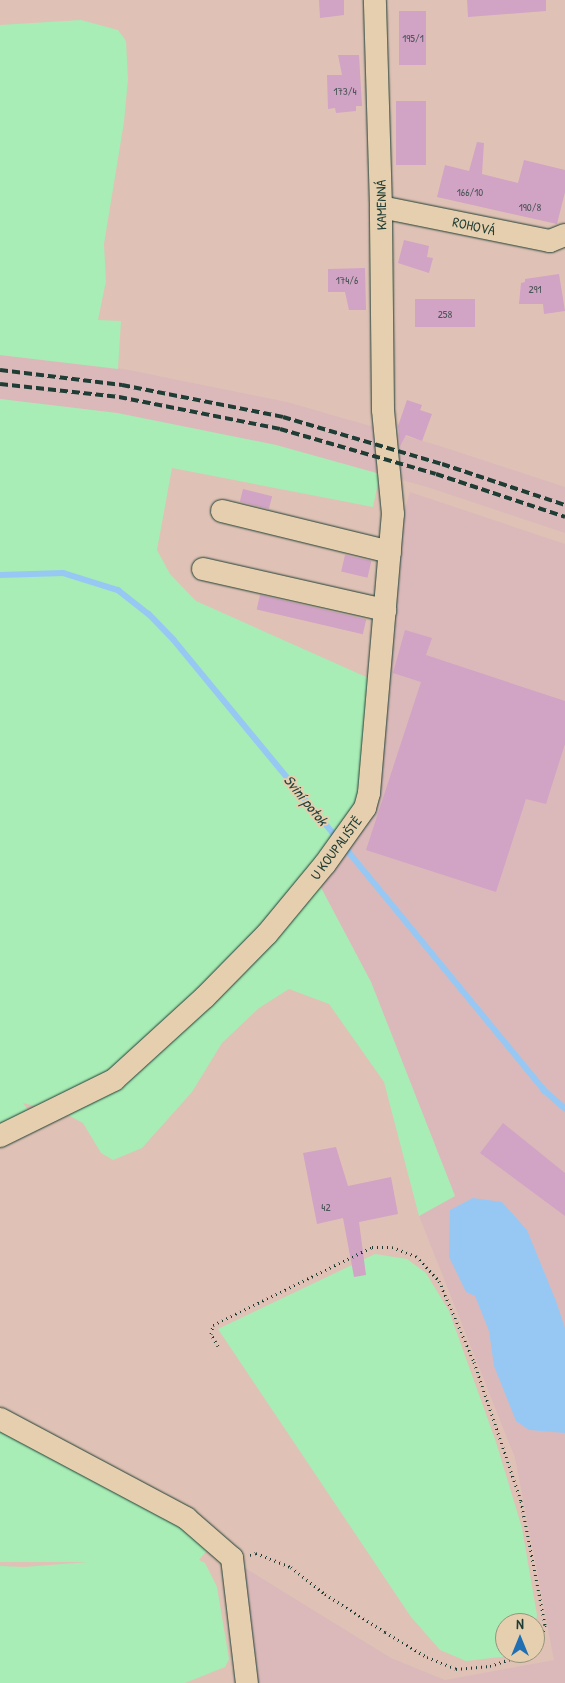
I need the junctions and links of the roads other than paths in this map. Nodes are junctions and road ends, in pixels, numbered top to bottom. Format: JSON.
{"nodes":[{"id":1,"x":374,"y":0,"type":"edge"},
{"id":2,"x":381,"y":207,"type":"junction"},
{"id":3,"x":565,"y":235,"type":"edge"},
{"id":4,"x":383,"y":410,"type":"joint"},
{"id":5,"x":222,"y":512,"type":"dead end"},
{"id":6,"x":390,"y":552,"type":"junction"},
{"id":7,"x":203,"y":568,"type":"dead end"},
{"id":8,"x":385,"y":610,"type":"junction"},
{"id":9,"x":0,"y":1136,"type":"edge"},
{"id":10,"x":0,"y":1419,"type":"edge"},
{"id":11,"x":247,"y":1683,"type":"edge"}],
"edges":[{"from":1,"to":2,"type":"street","name":"KAMENNÁ"},
{"from":2,"to":3,"type":"street","name":"ROHOVÁ"},
{"from":2,"to":4,"type":"street","name":"KAMENNÁ"},
{"from":4,"to":6,"type":"street","name":"U KOUPALIŠTĚ"},
{"from":5,"to":6,"type":"street"},
{"from":6,"to":8,"type":"street","name":"U KOUPALIŠTĚ"},
{"from":7,"to":8,"type":"street"},
{"from":8,"to":9,"type":"street","name":"U KOUPALIŠTĚ"},
{"from":10,"to":11,"type":"street"}]}
